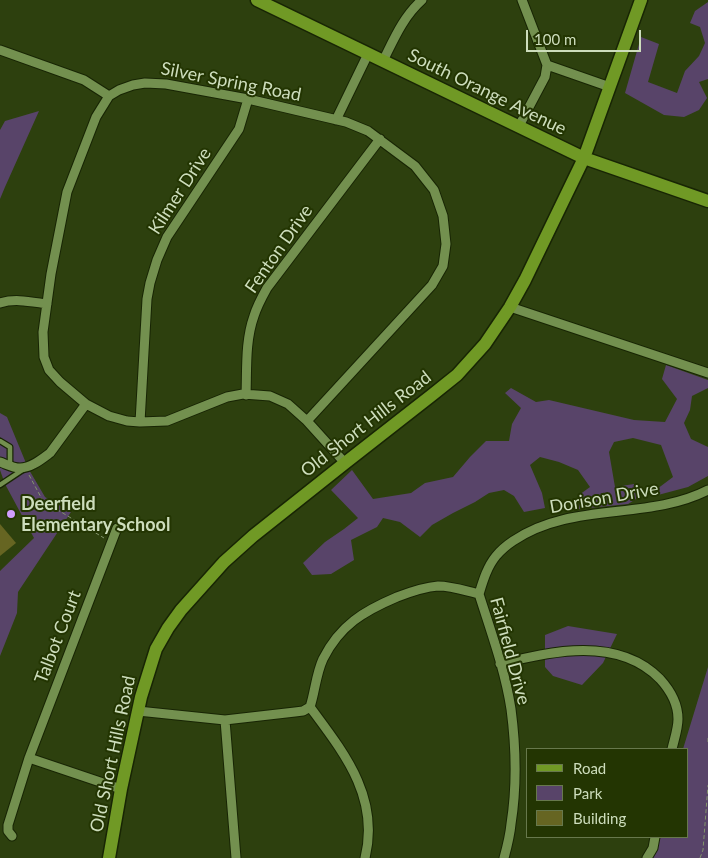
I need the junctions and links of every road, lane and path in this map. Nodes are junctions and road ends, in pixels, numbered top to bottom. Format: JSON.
{"nodes":[{"id":1,"x":257,"y":0,"type":"edge"},
{"id":2,"x":422,"y":0,"type":"edge"},
{"id":3,"x":522,"y":0,"type":"edge"},
{"id":4,"x":641,"y":0,"type":"edge"},
{"id":5,"x":0,"y":50,"type":"edge"},
{"id":6,"x":368,"y":54,"type":"junction"},
{"id":7,"x":383,"y":61,"type":"junction"},
{"id":8,"x":546,"y":65,"type":"junction"},
{"id":9,"x":610,"y":87,"type":"junction"},
{"id":10,"x":109,"y":96,"type":"junction"},
{"id":11,"x":248,"y":99,"type":"junction"},
{"id":12,"x":336,"y":120,"type":"junction"},
{"id":13,"x":519,"y":126,"type":"junction"},
{"id":14,"x":380,"y":139,"type":"junction"},
{"id":15,"x":584,"y":158,"type":"junction"},
{"id":16,"x":708,"y":201,"type":"edge"},
{"id":17,"x":0,"y":303,"type":"edge"},
{"id":18,"x":47,"y":304,"type":"junction"},
{"id":19,"x":510,"y":307,"type":"junction"},
{"id":20,"x":708,"y":373,"type":"edge"},
{"id":21,"x":246,"y":394,"type":"junction"},
{"id":22,"x":86,"y":404,"type":"junction"},
{"id":23,"x":307,"y":421,"type":"junction"},
{"id":24,"x":140,"y":422,"type":"junction"},
{"id":25,"x":0,"y":441,"type":"edge"},
{"id":26,"x":0,"y":462,"type":"edge"},
{"id":27,"x":345,"y":463,"type":"junction"},
{"id":28,"x":10,"y":465,"type":"junction"},
{"id":29,"x":27,"y":467,"type":"junction"},
{"id":30,"x":0,"y":485,"type":"edge"},
{"id":31,"x":708,"y":490,"type":"edge"},
{"id":32,"x":117,"y":528,"type":"dead end"},
{"id":33,"x":112,"y":542,"type":"junction"},
{"id":34,"x":479,"y":594,"type":"junction"},
{"id":35,"x":500,"y":664,"type":"junction"},
{"id":36,"x":310,"y":707,"type":"junction"},
{"id":37,"x":138,"y":711,"type":"junction"},
{"id":38,"x":225,"y":720,"type":"junction"},
{"id":39,"x":708,"y":738,"type":"edge"},
{"id":40,"x":708,"y":744,"type":"edge"},
{"id":41,"x":672,"y":748,"type":"edge"},
{"id":42,"x":29,"y":758,"type":"junction"},
{"id":43,"x":708,"y":785,"type":"edge"},
{"id":44,"x":121,"y":789,"type":"junction"},
{"id":45,"x":12,"y":836,"type":"dead end"},
{"id":46,"x":655,"y":838,"type":"edge"},
{"id":47,"x":108,"y":858,"type":"edge"},
{"id":48,"x":236,"y":858,"type":"edge"},
{"id":49,"x":364,"y":858,"type":"edge"},
{"id":50,"x":504,"y":858,"type":"edge"},
{"id":51,"x":647,"y":858,"type":"edge"},
{"id":52,"x":700,"y":858,"type":"edge"}],
"edges":[{"from":1,"to":6,"type":"main road","name":"South Orange Avenue"},
{"from":2,"to":7,"type":"street"},
{"from":3,"to":8,"type":"street"},
{"from":4,"to":9,"type":"main road","name":"Old Short Hills Road"},
{"from":5,"to":10,"type":"street"},
{"from":6,"to":7,"type":"main road","name":"South Orange Avenue"},
{"from":6,"to":12,"type":"street"},
{"from":7,"to":13,"type":"main road","name":"South Orange Avenue"},
{"from":8,"to":9,"type":"street"},
{"from":8,"to":13,"type":"street"},
{"from":9,"to":15,"type":"main road","name":"Old Short Hills Road"},
{"from":10,"to":11,"type":"street","name":"Silver Spring Road"},
{"from":10,"to":18,"type":"street"},
{"from":11,"to":12,"type":"street","name":"Silver Spring Road"},
{"from":11,"to":24,"type":"street","name":"Kilmer Drive"},
{"from":12,"to":14,"type":"street","name":"Silver Spring Road"},
{"from":13,"to":15,"type":"main road","name":"South Orange Avenue"},
{"from":14,"to":21,"type":"street","name":"Fenton Drive"},
{"from":14,"to":23,"type":"street","name":"Silver Spring Road"},
{"from":15,"to":16,"type":"main road","name":"South Orange Avenue"},
{"from":15,"to":19,"type":"main road","name":"Old Short Hills Road"},
{"from":17,"to":18,"type":"street"},
{"from":18,"to":22,"type":"street"},
{"from":19,"to":20,"type":"street"},
{"from":19,"to":27,"type":"main road","name":"Old Short Hills Road"},
{"from":21,"to":23,"type":"street"},
{"from":21,"to":24,"type":"street"},
{"from":22,"to":24,"type":"street"},
{"from":22,"to":29,"type":"street"},
{"from":23,"to":27,"type":"street"},
{"from":25,"to":28,"type":"lane"},
{"from":26,"to":28,"type":"street"},
{"from":27,"to":37,"type":"main road","name":"Old Short Hills Road"},
{"from":28,"to":29,"type":"street"},
{"from":29,"to":30,"type":"lane"},
{"from":29,"to":33,"type":"path"},
{"from":31,"to":34,"type":"street","name":"Dorison Drive"},
{"from":32,"to":33,"type":"street","name":"Talbot Court"},
{"from":33,"to":42,"type":"street","name":"Talbot Court"},
{"from":34,"to":35,"type":"street","name":"Fairfield Drive"},
{"from":34,"to":36,"type":"street","name":"Fairfield Drive"},
{"from":35,"to":41,"type":"street"},
{"from":35,"to":50,"type":"street","name":"Fairfield Drive"},
{"from":36,"to":38,"type":"street"},
{"from":36,"to":49,"type":"street"},
{"from":37,"to":38,"type":"street"},
{"from":37,"to":44,"type":"main road","name":"Old Short Hills Road"},
{"from":38,"to":48,"type":"street"},
{"from":39,"to":40,"type":"path"},
{"from":42,"to":44,"type":"street"},
{"from":42,"to":45,"type":"street","name":"Talbot Court"},
{"from":43,"to":52,"type":"path"},
{"from":44,"to":47,"type":"main road","name":"Old Short Hills Road"},
{"from":46,"to":51,"type":"street"}]}
